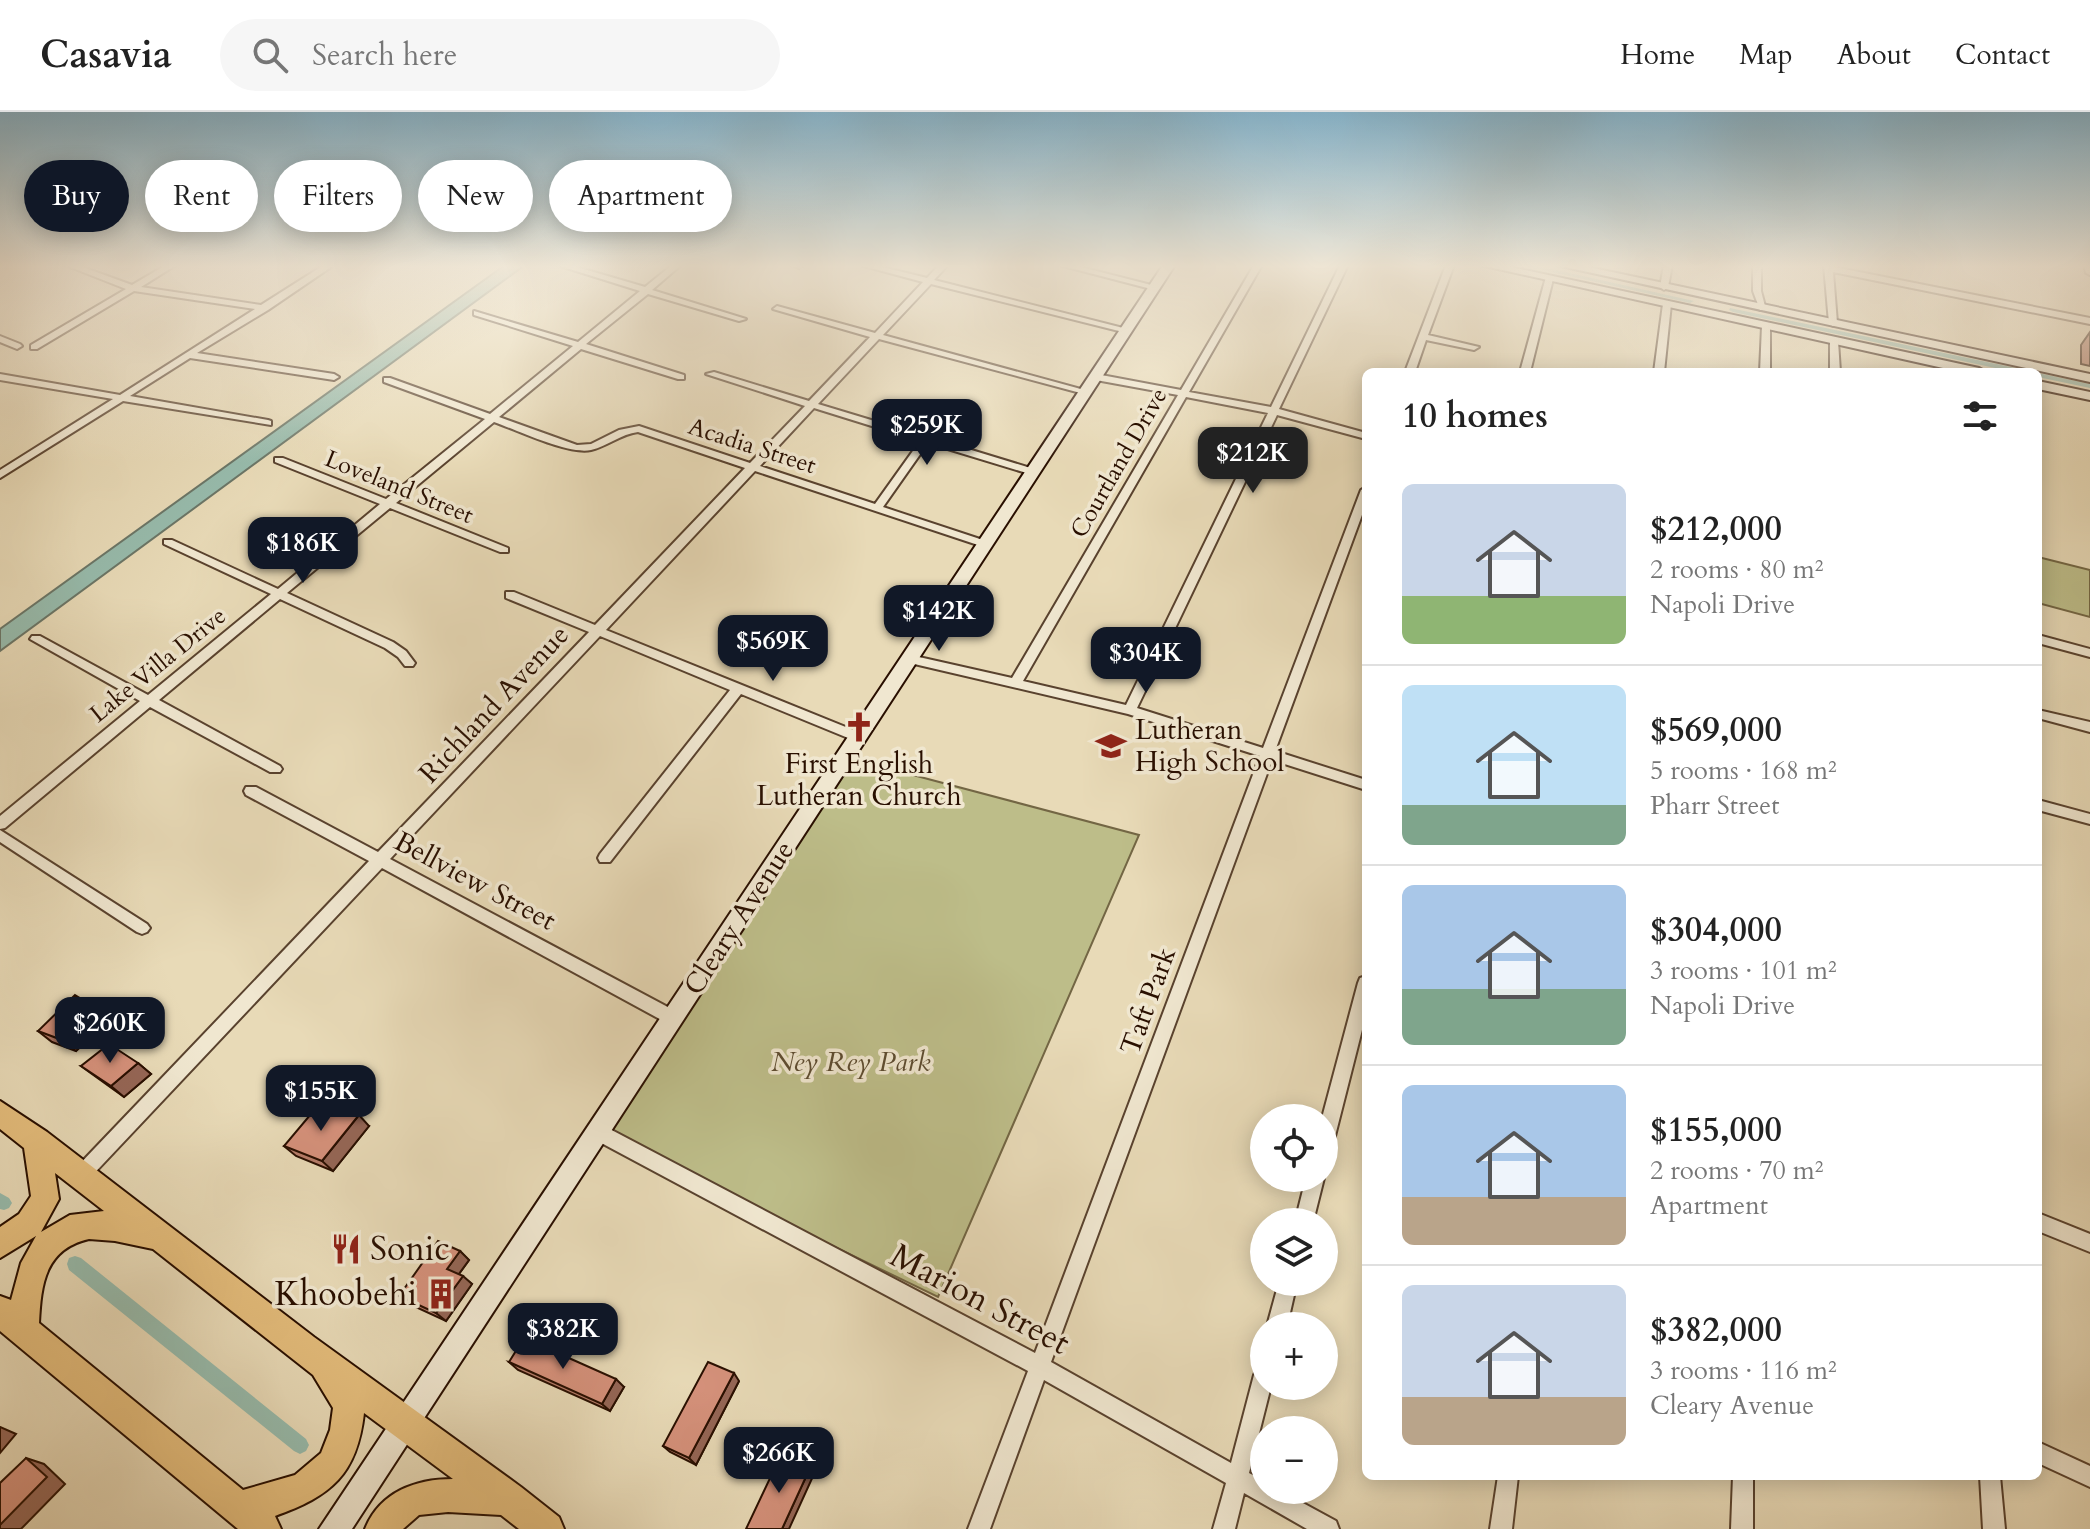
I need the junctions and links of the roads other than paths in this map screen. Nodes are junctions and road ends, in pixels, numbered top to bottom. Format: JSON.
{"nodes":[{"id":1,"x":60,"y":331,"type":"edge"},
{"id":2,"x":228,"y":331,"type":"edge"},
{"id":3,"x":536,"y":331,"type":"edge"},
{"id":4,"x":597,"y":331,"type":"edge"},
{"id":5,"x":863,"y":331,"type":"edge"},
{"id":6,"x":882,"y":331,"type":"edge"},
{"id":7,"x":1126,"y":331,"type":"edge"},
{"id":8,"x":1219,"y":331,"type":"edge"},
{"id":9,"x":1312,"y":331,"type":"edge"},
{"id":10,"x":1425,"y":331,"type":"edge"},
{"id":11,"x":1536,"y":331,"type":"edge"},
{"id":12,"x":1664,"y":331,"type":"edge"},
{"id":13,"x":1766,"y":331,"type":"edge"},
{"id":14,"x":1789,"y":331,"type":"edge"},
{"id":15,"x":1871,"y":331,"type":"edge"},
{"id":16,"x":878,"y":335,"type":"junction"},
{"id":17,"x":1423,"y":337,"type":"junction"},
{"id":18,"x":0,"y":339,"type":"edge"},
{"id":19,"x":1834,"y":341,"type":"junction"},
{"id":20,"x":581,"y":345,"type":"junction"},
{"id":21,"x":17,"y":346,"type":"dead end"},
{"id":22,"x":34,"y":347,"type":"dead end"},
{"id":23,"x":1474,"y":347,"type":"dead end"},
{"id":24,"x":190,"y":355,"type":"junction"},
{"id":25,"x":1411,"y":368,"type":"edge"},
{"id":26,"x":1526,"y":368,"type":"edge"},
{"id":27,"x":1659,"y":368,"type":"edge"},
{"id":28,"x":1765,"y":368,"type":"edge"},
{"id":29,"x":1835,"y":368,"type":"edge"},
{"id":30,"x":1960,"y":368,"type":"edge"},
{"id":31,"x":711,"y":374,"type":"dead end"},
{"id":32,"x":0,"y":377,"type":"edge"},
{"id":33,"x":334,"y":377,"type":"dead end"},
{"id":34,"x":681,"y":377,"type":"dead end"},
{"id":35,"x":2090,"y":378,"type":"edge"},
{"id":36,"x":387,"y":380,"type":"dead end"},
{"id":37,"x":1090,"y":385,"type":"junction"},
{"id":38,"x":2042,"y":386,"type":"edge"},
{"id":39,"x":1183,"y":393,"type":"junction"},
{"id":40,"x":2090,"y":396,"type":"edge"},
{"id":41,"x":123,"y":397,"type":"junction"},
{"id":42,"x":812,"y":404,"type":"junction"},
{"id":43,"x":949,"y":407,"type":"dead end"},
{"id":44,"x":1274,"y":411,"type":"junction"},
{"id":45,"x":492,"y":418,"type":"junction"},
{"id":46,"x":268,"y":423,"type":"dead end"},
{"id":47,"x":1362,"y":435,"type":"edge"},
{"id":48,"x":926,"y":439,"type":"junction"},
{"id":49,"x":279,"y":460,"type":"dead end"},
{"id":50,"x":0,"y":464,"type":"edge"},
{"id":51,"x":14,"y":466,"type":"junction"},
{"id":52,"x":752,"y":467,"type":"junction"},
{"id":53,"x":1033,"y":472,"type":"junction"},
{"id":54,"x":0,"y":475,"type":"edge"},
{"id":55,"x":1362,"y":501,"type":"edge"},
{"id":56,"x":388,"y":504,"type":"junction"},
{"id":57,"x":877,"y":508,"type":"junction"},
{"id":58,"x":168,"y":542,"type":"dead end"},
{"id":59,"x":985,"y":544,"type":"junction"},
{"id":60,"x":504,"y":550,"type":"dead end"},
{"id":61,"x":279,"y":594,"type":"junction"},
{"id":62,"x":510,"y":595,"type":"dead end"},
{"id":63,"x":595,"y":632,"type":"junction"},
{"id":64,"x":36,"y":639,"type":"dead end"},
{"id":65,"x":2042,"y":640,"type":"edge"},
{"id":66,"x":2090,"y":653,"type":"edge"},
{"id":67,"x":910,"y":659,"type":"junction"},
{"id":68,"x":409,"y":663,"type":"dead end"},
{"id":69,"x":1016,"y":682,"type":"junction"},
{"id":70,"x":738,"y":689,"type":"junction"},
{"id":71,"x":149,"y":701,"type":"junction"},
{"id":72,"x":1130,"y":710,"type":"junction"},
{"id":73,"x":2042,"y":715,"type":"edge"},
{"id":74,"x":2090,"y":727,"type":"edge"},
{"id":75,"x":858,"y":737,"type":"junction"},
{"id":76,"x":1269,"y":752,"type":"junction"},
{"id":77,"x":275,"y":769,"type":"dead end"},
{"id":78,"x":1362,"y":784,"type":"edge"},
{"id":79,"x":251,"y":791,"type":"dead end"},
{"id":80,"x":2042,"y":806,"type":"edge"},
{"id":81,"x":2090,"y":819,"type":"edge"},
{"id":82,"x":0,"y":824,"type":"edge"},
{"id":83,"x":0,"y":835,"type":"edge"},
{"id":84,"x":605,"y":858,"type":"dead end"},
{"id":85,"x":380,"y":860,"type":"junction"},
{"id":86,"x":142,"y":928,"type":"dead end"},
{"id":87,"x":1362,"y":998,"type":"edge"},
{"id":88,"x":673,"y":1018,"type":"junction"},
{"id":89,"x":1334,"y":1104,"type":"edge"},
{"id":90,"x":0,"y":1113,"type":"edge"},
{"id":91,"x":598,"y":1132,"type":"junction"},
{"id":92,"x":37,"y":1141,"type":"junction"},
{"id":93,"x":80,"y":1176,"type":"junction"},
{"id":94,"x":2042,"y":1224,"type":"edge"},
{"id":95,"x":163,"y":1237,"type":"junction"},
{"id":96,"x":2090,"y":1243,"type":"edge"},
{"id":97,"x":0,"y":1244,"type":"edge"},
{"id":98,"x":11,"y":1320,"type":"edge"},
{"id":99,"x":320,"y":1361,"type":"junction"},
{"id":100,"x":1040,"y":1367,"type":"junction"},
{"id":101,"x":1257,"y":1400,"type":"edge"},
{"id":102,"x":406,"y":1424,"type":"junction"},
{"id":103,"x":2042,"y":1454,"type":"edge"},
{"id":104,"x":2090,"y":1477,"type":"edge"},
{"id":105,"x":1237,"y":1478,"type":"junction"},
{"id":106,"x":1507,"y":1480,"type":"edge"},
{"id":107,"x":1743,"y":1480,"type":"edge"},
{"id":108,"x":1990,"y":1480,"type":"edge"},
{"id":109,"x":509,"y":1499,"type":"junction"},
{"id":110,"x":252,"y":1519,"type":"edge"},
{"id":111,"x":334,"y":1529,"type":"edge"},
{"id":112,"x":382,"y":1529,"type":"edge"},
{"id":113,"x":547,"y":1529,"type":"edge"},
{"id":114,"x":979,"y":1529,"type":"edge"},
{"id":115,"x":1224,"y":1529,"type":"edge"},
{"id":116,"x":1328,"y":1529,"type":"edge"},
{"id":117,"x":1501,"y":1529,"type":"edge"},
{"id":118,"x":1742,"y":1529,"type":"edge"},
{"id":119,"x":1994,"y":1529,"type":"edge"}],
"edges":[{"from":1,"to":22,"type":"street"},
{"from":2,"to":24,"type":"street"},
{"from":3,"to":20,"type":"street"},
{"from":4,"to":20,"type":"street","name":"Lake Villa Drive"},
{"from":5,"to":16,"type":"street"},
{"from":6,"to":16,"type":"street","name":"Richland Avenue"},
{"from":7,"to":37,"type":"street","name":"Cleary Avenue"},
{"from":8,"to":39,"type":"street","name":"Courtland Drive"},
{"from":9,"to":44,"type":"street"},
{"from":10,"to":17,"type":"street"},
{"from":11,"to":26,"type":"street"},
{"from":12,"to":27,"type":"street"},
{"from":13,"to":28,"type":"street"},
{"from":14,"to":19,"type":"street"},
{"from":15,"to":35,"type":"street"},
{"from":16,"to":37,"type":"street"},
{"from":16,"to":42,"type":"street","name":"Richland Avenue"},
{"from":17,"to":23,"type":"street"},
{"from":17,"to":25,"type":"street"},
{"from":18,"to":21,"type":"street"},
{"from":19,"to":29,"type":"street"},
{"from":19,"to":30,"type":"street"},
{"from":20,"to":34,"type":"street"},
{"from":20,"to":45,"type":"street","name":"Lake Villa Drive"},
{"from":24,"to":33,"type":"street"},
{"from":24,"to":41,"type":"street"},
{"from":31,"to":42,"type":"street"},
{"from":32,"to":41,"type":"street"},
{"from":36,"to":45,"type":"street"},
{"from":37,"to":39,"type":"street"},
{"from":37,"to":53,"type":"street","name":"Cleary Avenue"},
{"from":38,"to":40,"type":"street"},
{"from":39,"to":44,"type":"street"},
{"from":39,"to":69,"type":"street","name":"Courtland Drive"},
{"from":41,"to":46,"type":"street"},
{"from":41,"to":51,"type":"street"},
{"from":42,"to":48,"type":"street"},
{"from":42,"to":52,"type":"street","name":"Richland Avenue"},
{"from":43,"to":48,"type":"street"},
{"from":44,"to":47,"type":"street"},
{"from":44,"to":72,"type":"street"},
{"from":45,"to":52,"type":"street","name":"Acadia Street"},
{"from":45,"to":56,"type":"street","name":"Lake Villa Drive"},
{"from":48,"to":53,"type":"street"},
{"from":48,"to":57,"type":"street"},
{"from":49,"to":56,"type":"street","name":"Loveland Street"},
{"from":50,"to":51,"type":"street"},
{"from":51,"to":54,"type":"street"},
{"from":52,"to":57,"type":"street","name":"Acadia Street"},
{"from":52,"to":63,"type":"street","name":"Richland Avenue"},
{"from":53,"to":59,"type":"street","name":"Cleary Avenue"},
{"from":55,"to":76,"type":"street","name":"Taft Park"},
{"from":56,"to":60,"type":"street","name":"Loveland Street"},
{"from":56,"to":61,"type":"street","name":"Lake Villa Drive"},
{"from":57,"to":59,"type":"street","name":"Acadia Street"},
{"from":58,"to":61,"type":"street"},
{"from":59,"to":67,"type":"street","name":"Cleary Avenue"},
{"from":61,"to":68,"type":"street"},
{"from":61,"to":71,"type":"street","name":"Lake Villa Drive"},
{"from":62,"to":63,"type":"street"},
{"from":63,"to":70,"type":"street"},
{"from":63,"to":85,"type":"street","name":"Richland Avenue"},
{"from":64,"to":71,"type":"street"},
{"from":65,"to":66,"type":"street"},
{"from":67,"to":69,"type":"street"},
{"from":67,"to":75,"type":"street","name":"Cleary Avenue"},
{"from":69,"to":72,"type":"street"},
{"from":70,"to":75,"type":"street"},
{"from":70,"to":84,"type":"street"},
{"from":71,"to":77,"type":"street"},
{"from":71,"to":82,"type":"street","name":"Lake Villa Drive"},
{"from":72,"to":76,"type":"street"},
{"from":73,"to":74,"type":"street"},
{"from":75,"to":88,"type":"street","name":"Cleary Avenue"},
{"from":76,"to":78,"type":"street"},
{"from":76,"to":100,"type":"street","name":"Taft Park"},
{"from":79,"to":85,"type":"street","name":"Bellview Street"},
{"from":80,"to":81,"type":"street"},
{"from":83,"to":86,"type":"street"},
{"from":85,"to":88,"type":"street","name":"Bellview Street"},
{"from":85,"to":93,"type":"street","name":"Richland Avenue"},
{"from":87,"to":89,"type":"street"},
{"from":88,"to":91,"type":"street","name":"Cleary Avenue"},
{"from":90,"to":92,"type":"main road"},
{"from":91,"to":100,"type":"street","name":"Marion Street"},
{"from":91,"to":102,"type":"street","name":"Cleary Avenue"},
{"from":92,"to":93,"type":"main road"},
{"from":92,"to":97,"type":"main road"},
{"from":93,"to":95,"type":"main road"},
{"from":94,"to":96,"type":"street"},
{"from":95,"to":98,"type":"main road"},
{"from":95,"to":99,"type":"main road"},
{"from":98,"to":110,"type":"main road"},
{"from":99,"to":102,"type":"main road"},
{"from":99,"to":110,"type":"main road"},
{"from":100,"to":105,"type":"street","name":"Marion Street"},
{"from":100,"to":114,"type":"street","name":"Taft Park"},
{"from":101,"to":105,"type":"street"},
{"from":102,"to":109,"type":"main road"},
{"from":102,"to":111,"type":"street","name":"Cleary Avenue"},
{"from":103,"to":104,"type":"street"},
{"from":105,"to":115,"type":"street"},
{"from":105,"to":116,"type":"street","name":"Marion Street"},
{"from":106,"to":117,"type":"street"},
{"from":107,"to":118,"type":"street"},
{"from":108,"to":119,"type":"street"},
{"from":109,"to":112,"type":"main road"},
{"from":109,"to":113,"type":"main road"}]}
